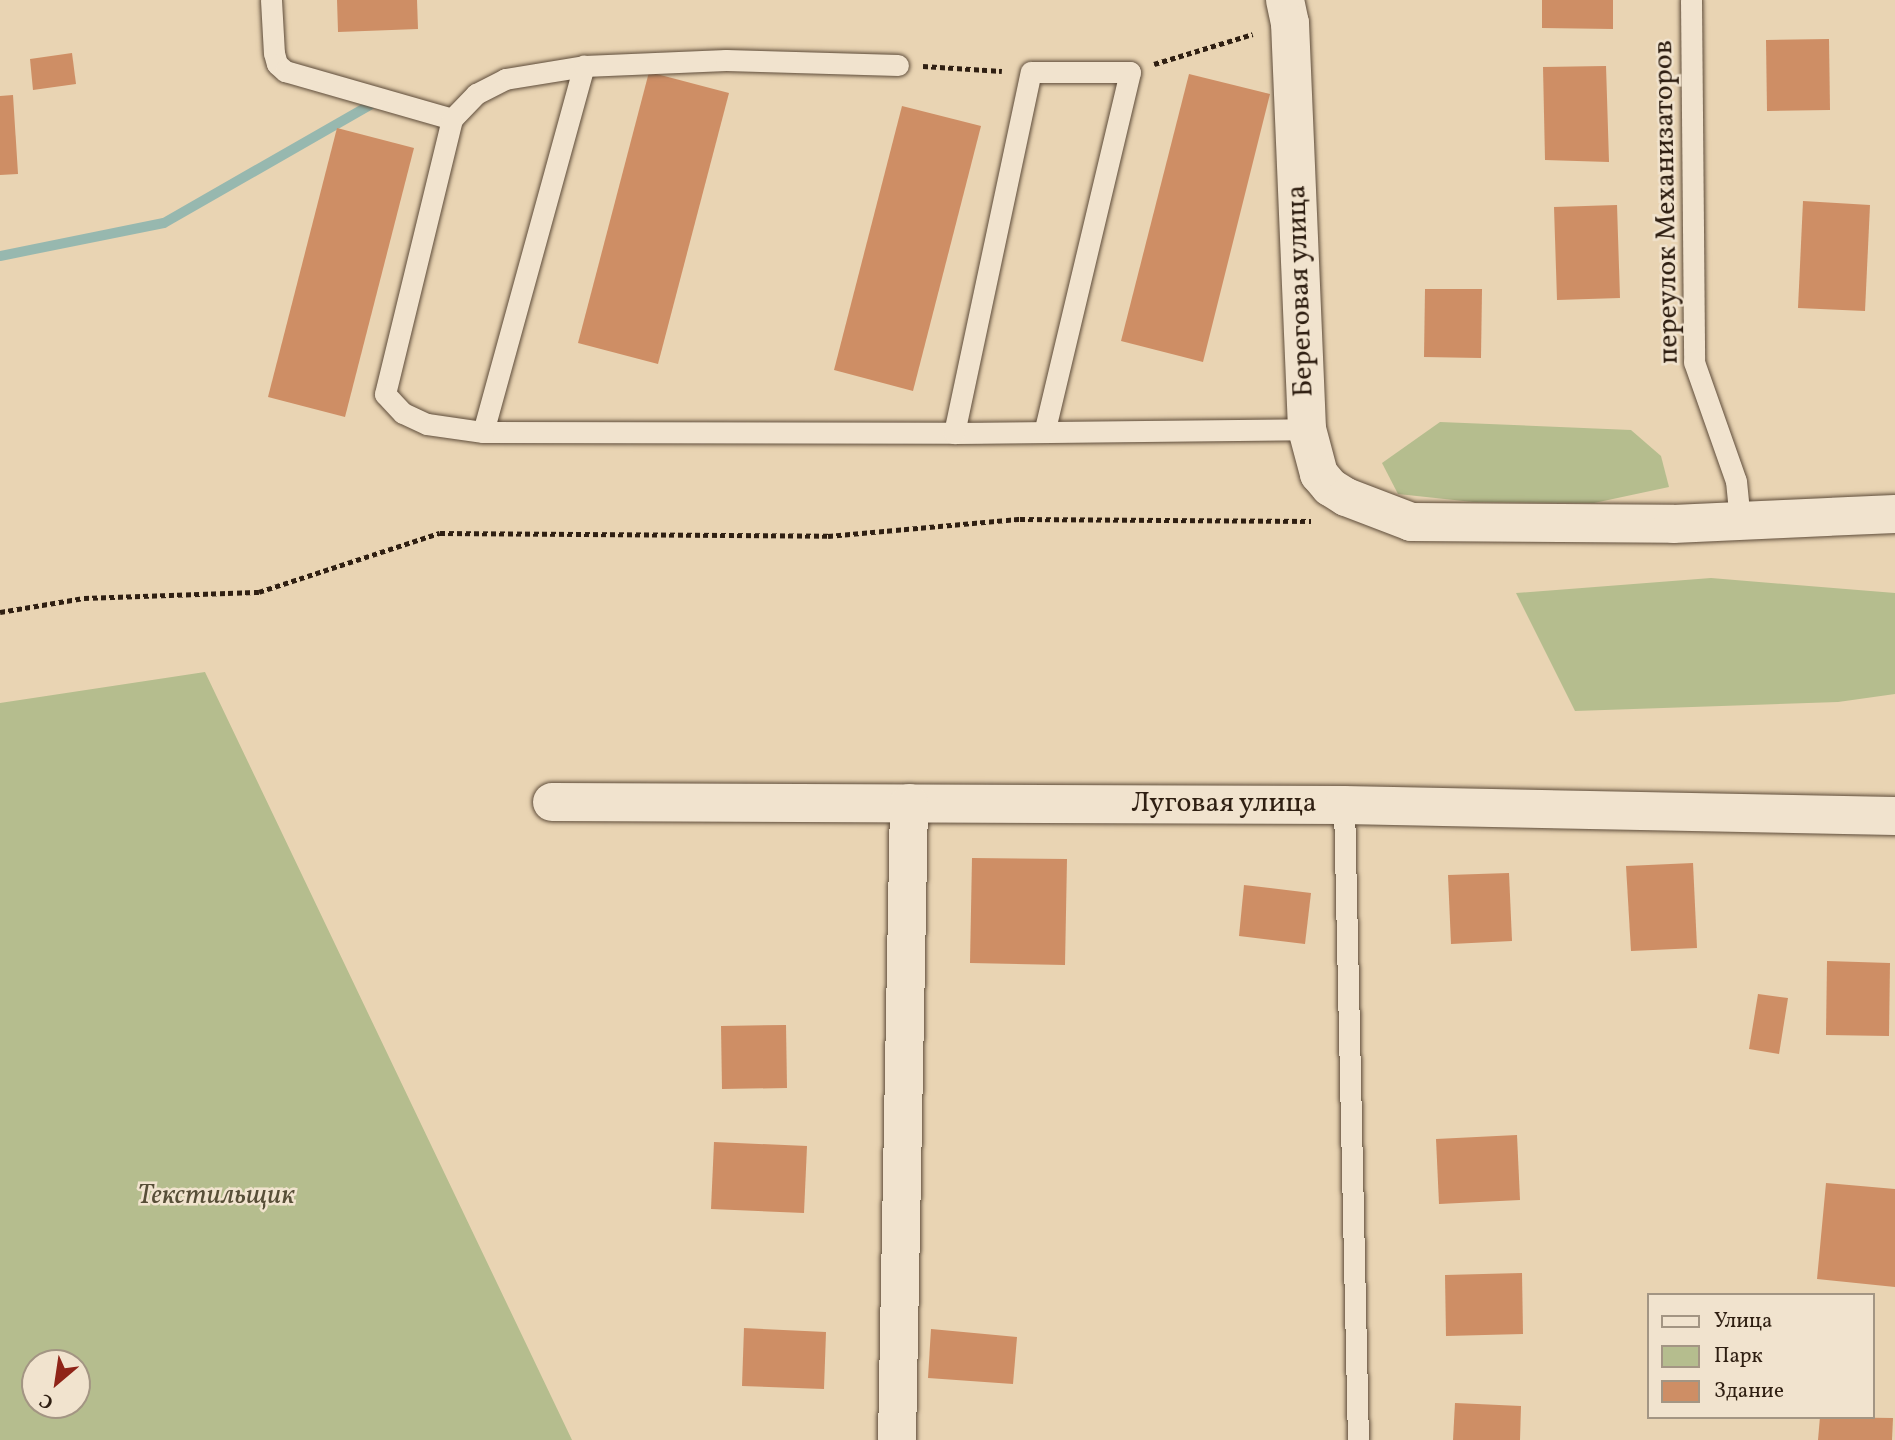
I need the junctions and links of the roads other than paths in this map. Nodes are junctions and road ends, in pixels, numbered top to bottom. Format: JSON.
{"nodes":[{"id":1,"x":271,"y":0,"type":"edge"},
{"id":2,"x":1691,"y":0,"type":"edge"},
{"id":3,"x":1287,"y":12,"type":"edge"},
{"id":4,"x":898,"y":65,"type":"road end"},
{"id":5,"x":583,"y":66,"type":"junction"},
{"id":6,"x":452,"y":119,"type":"junction"},
{"id":7,"x":1045,"y":429,"type":"junction"},
{"id":8,"x":1307,"y":429,"type":"junction"},
{"id":9,"x":483,"y":432,"type":"junction"},
{"id":10,"x":954,"y":433,"type":"junction"},
{"id":11,"x":1895,"y":514,"type":"edge"},
{"id":12,"x":1740,"y":521,"type":"junction"},
{"id":13,"x":552,"y":802,"type":"dead end"},
{"id":14,"x":909,"y":803,"type":"junction"},
{"id":15,"x":1344,"y":805,"type":"junction"},
{"id":16,"x":1895,"y":816,"type":"edge"},
{"id":17,"x":897,"y":1440,"type":"edge"},
{"id":18,"x":1358,"y":1440,"type":"edge"}],
"edges":[{"from":1,"to":6,"type":"lane"},
{"from":2,"to":12,"type":"lane","name":"переулок Механизаторов"},
{"from":3,"to":8,"type":"street","name":"Береговая улица"},
{"from":4,"to":5,"type":"lane"},
{"from":5,"to":6,"type":"lane"},
{"from":5,"to":9,"type":"lane"},
{"from":6,"to":9,"type":"lane"},
{"from":7,"to":8,"type":"lane"},
{"from":7,"to":10,"type":"lane"},
{"from":7,"to":10,"type":"lane"},
{"from":8,"to":12,"type":"street","name":"Береговая улица"},
{"from":9,"to":10,"type":"lane"},
{"from":11,"to":12,"type":"street"},
{"from":13,"to":14,"type":"street","name":"Луговая улица"},
{"from":14,"to":15,"type":"street","name":"Луговая улица"},
{"from":14,"to":17,"type":"street"},
{"from":15,"to":16,"type":"street","name":"Луговая улица"},
{"from":15,"to":18,"type":"lane"}]}
